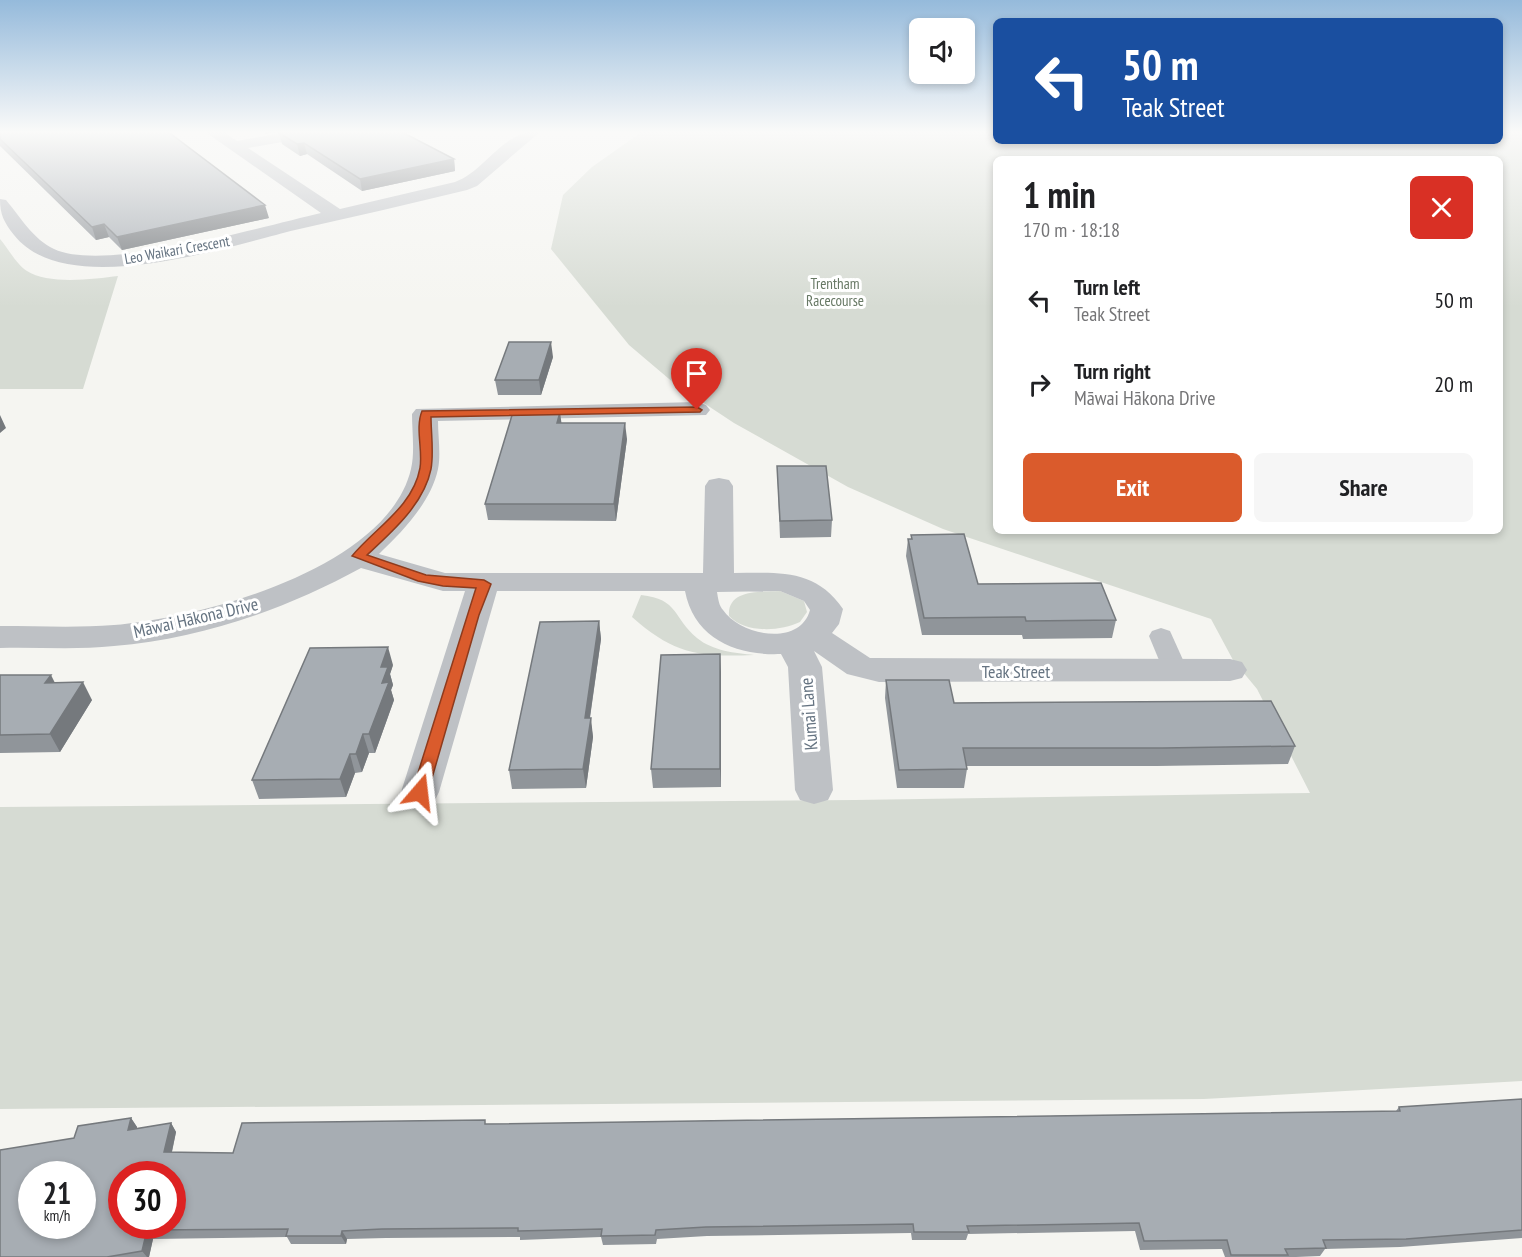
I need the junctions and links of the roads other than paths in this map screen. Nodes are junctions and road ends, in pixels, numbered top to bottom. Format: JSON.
{"nodes":[{"id":1,"x":299,"y":190,"type":"edge"},
{"id":2,"x":447,"y":190,"type":"edge"},
{"id":3,"x":0,"y":204,"type":"edge"},
{"id":4,"x":338,"y":216,"type":"junction"},
{"id":5,"x":697,"y":410,"type":"dead end"},
{"id":6,"x":719,"y":486,"type":"dead end"},
{"id":7,"x":358,"y":556,"type":"junction"},
{"id":8,"x":709,"y":583,"type":"junction"},
{"id":9,"x":484,"y":584,"type":"junction"},
{"id":10,"x":1161,"y":636,"type":"dead end"},
{"id":11,"x":0,"y":637,"type":"edge"},
{"id":12,"x":802,"y":638,"type":"junction"},
{"id":13,"x":1230,"y":670,"type":"dead end"},
{"id":14,"x":1175,"y":671,"type":"junction"},
{"id":15,"x":814,"y":790,"type":"dead end"},
{"id":16,"x":420,"y":792,"type":"dead end"}],
"edges":[{"from":1,"to":4,"type":"street"},
{"from":2,"to":4,"type":"street","name":"Leo Waikari Crescent"},
{"from":3,"to":4,"type":"street","name":"Leo Waikari Crescent"},
{"from":5,"to":7,"type":"street","name":"Māwai Hākona Drive"},
{"from":6,"to":8,"type":"street"},
{"from":7,"to":9,"type":"street"},
{"from":7,"to":11,"type":"street","name":"Māwai Hākona Drive"},
{"from":8,"to":9,"type":"street"},
{"from":8,"to":12,"type":"street"},
{"from":8,"to":12,"type":"street"},
{"from":9,"to":16,"type":"street"},
{"from":10,"to":14,"type":"lane"},
{"from":12,"to":14,"type":"street","name":"Teak Street"},
{"from":12,"to":15,"type":"street","name":"Kumai Lane"},
{"from":13,"to":14,"type":"street","name":"Teak Street"}]}
